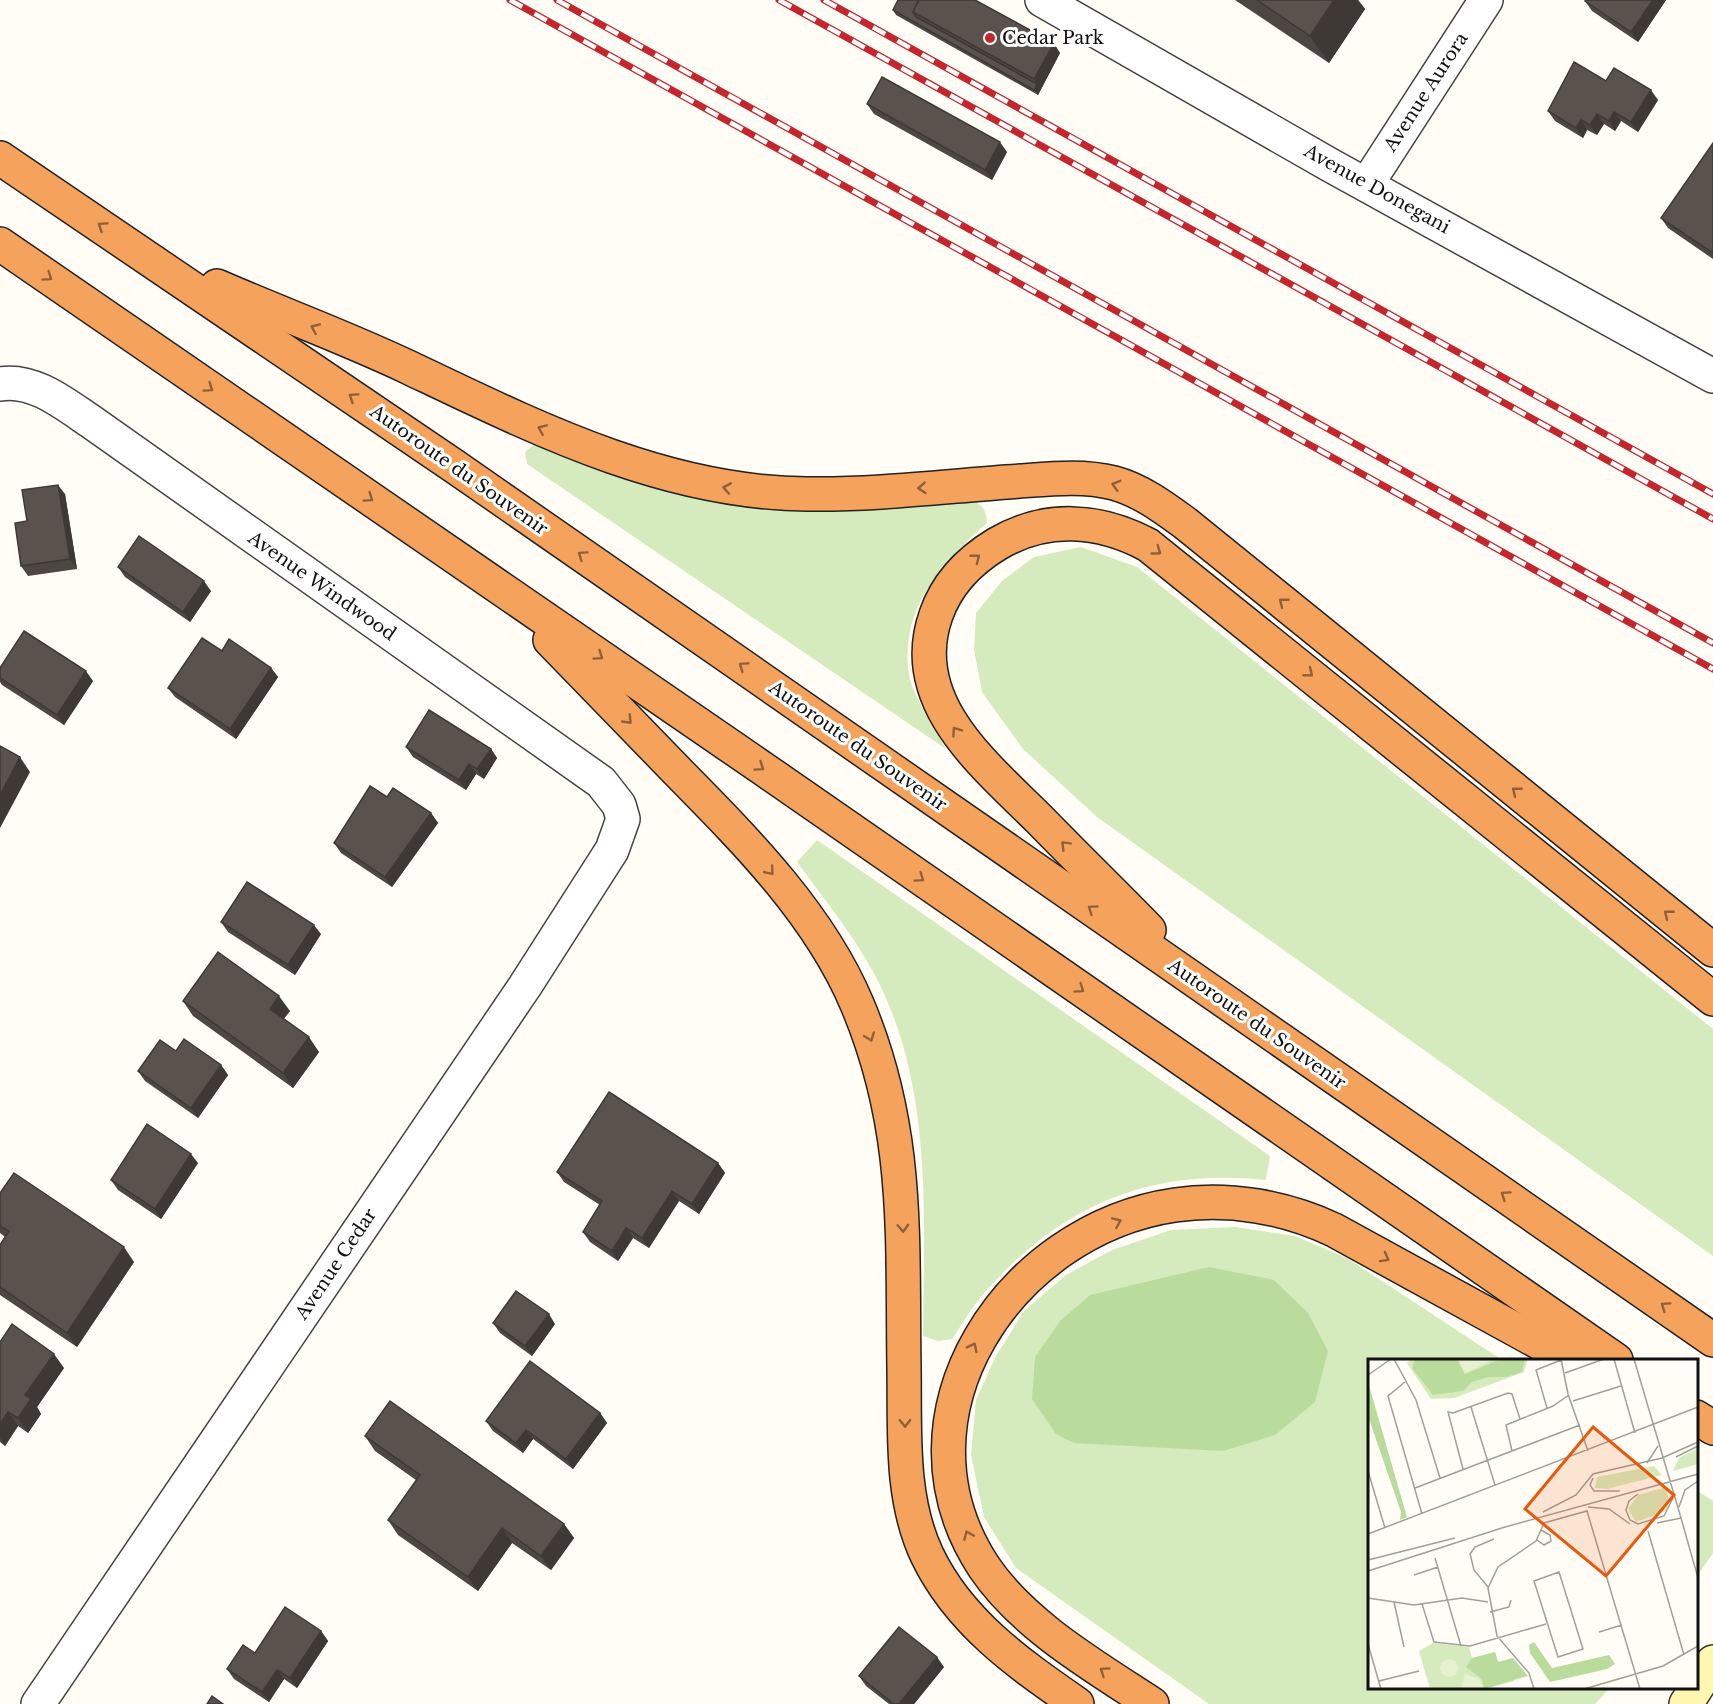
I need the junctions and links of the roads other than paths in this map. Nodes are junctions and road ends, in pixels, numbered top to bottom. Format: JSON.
{"nodes":[{"id":1,"x":1042,"y":0,"type":"edge"},
{"id":2,"x":1486,"y":0,"type":"edge"},
{"id":3,"x":0,"y":158,"type":"edge"},
{"id":4,"x":1367,"y":184,"type":"junction"},
{"id":5,"x":0,"y":244,"type":"edge"},
{"id":6,"x":151,"y":259,"type":"junction"},
{"id":7,"x":1713,"y":376,"type":"edge"},
{"id":8,"x":0,"y":384,"type":"edge"},
{"id":9,"x":499,"y":588,"type":"junction"},
{"id":10,"x":623,"y":819,"type":"joint"},
{"id":11,"x":1713,"y":950,"type":"edge"},
{"id":12,"x":1209,"y":991,"type":"junction"},
{"id":13,"x":1713,"y":999,"type":"edge"},
{"id":14,"x":1713,"y":1340,"type":"edge"},
{"id":15,"x":1569,"y":1359,"type":"edge"},
{"id":16,"x":1615,"y":1359,"type":"edge"},
{"id":17,"x":1698,"y":1418,"type":"edge"},
{"id":18,"x":1713,"y":1428,"type":"edge"},
{"id":19,"x":1698,"y":1431,"type":"edge"},
{"id":20,"x":1713,"y":1439,"type":"edge"},
{"id":21,"x":1713,"y":1662,"type":"edge"},
{"id":22,"x":1698,"y":1685,"type":"edge"},
{"id":23,"x":1696,"y":1689,"type":"edge"},
{"id":24,"x":38,"y":1704,"type":"edge"},
{"id":25,"x":1077,"y":1704,"type":"edge"},
{"id":26,"x":1152,"y":1704,"type":"edge"},
{"id":27,"x":1686,"y":1704,"type":"edge"}],
"edges":[{"from":1,"to":4,"type":"street","name":"Avenue Donegani"},
{"from":2,"to":4,"type":"street","name":"Avenue Aurora"},
{"from":6,"to":3,"type":"highway","name":"Autoroute du Souvenir","one_way":true},
{"from":4,"to":7,"type":"street","name":"Avenue Donegani"},
{"from":5,"to":9,"type":"highway","one_way":true},
{"from":11,"to":6,"type":"highway","one_way":true},
{"from":12,"to":6,"type":"highway","name":"Autoroute du Souvenir","one_way":true},
{"from":8,"to":10,"type":"street","name":"Avenue Windwood"},
{"from":9,"to":16,"type":"highway","one_way":true},
{"from":9,"to":25,"type":"highway","one_way":true},
{"from":10,"to":24,"type":"street","name":"Avenue Cedar"},
{"from":12,"to":13,"type":"highway","one_way":true},
{"from":14,"to":12,"type":"highway","name":"Autoroute du Souvenir","one_way":true},
{"from":26,"to":15,"type":"highway","one_way":true},
{"from":17,"to":18,"type":"highway"},
{"from":19,"to":20,"type":"highway"},
{"from":21,"to":22,"type":"main road"},
{"from":23,"to":27,"type":"main road"}]}
